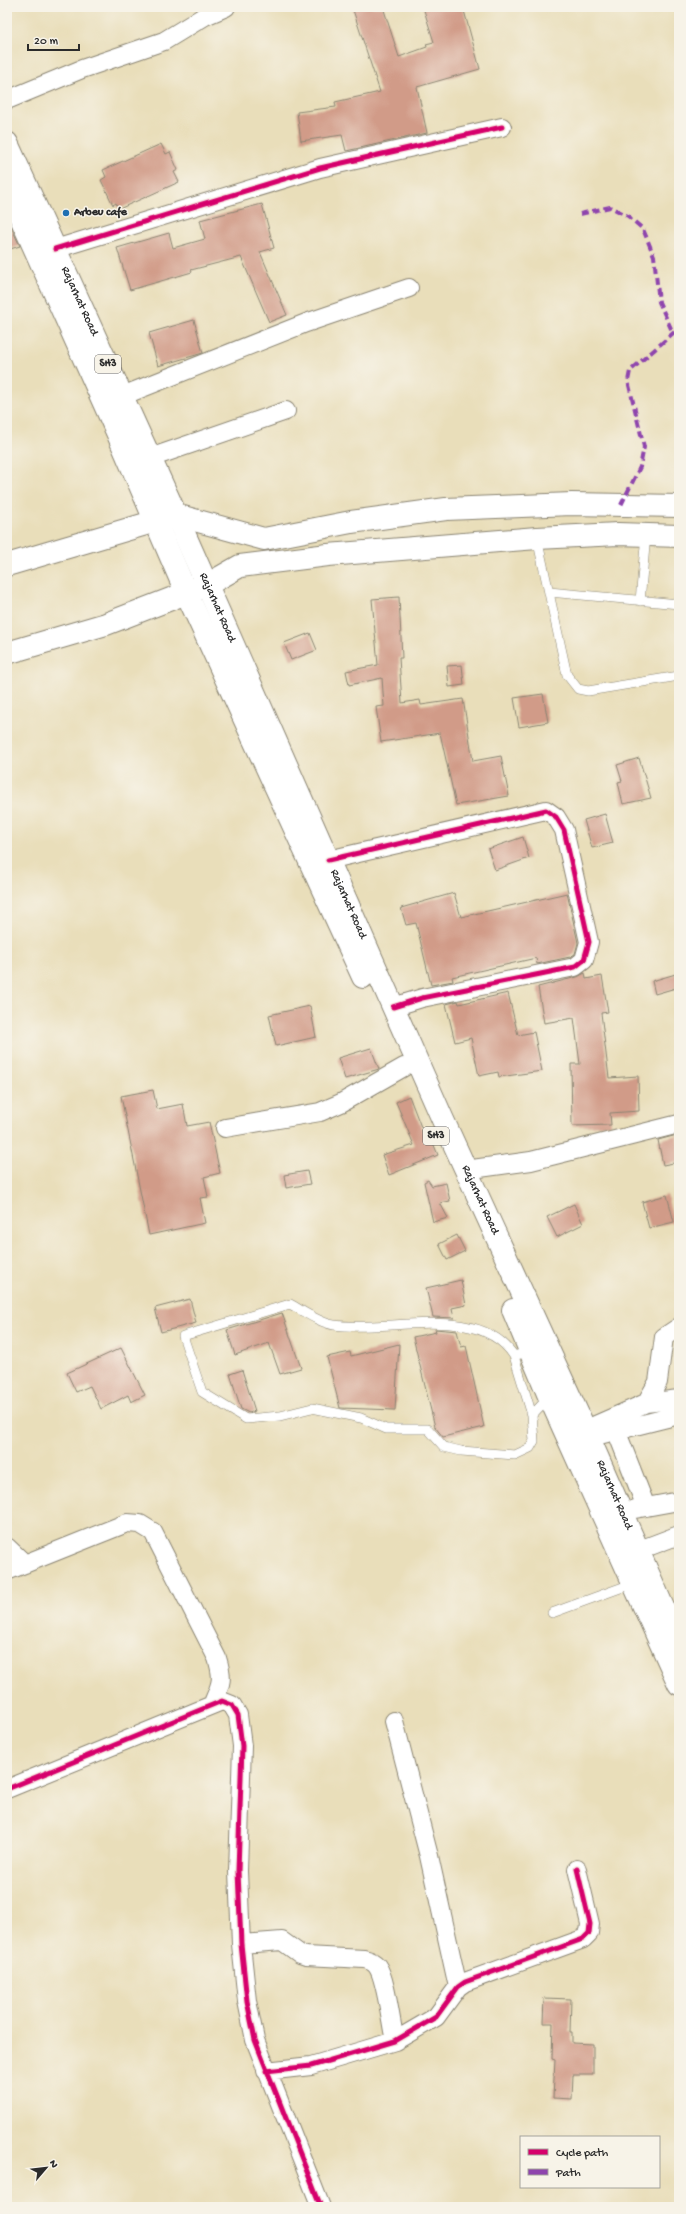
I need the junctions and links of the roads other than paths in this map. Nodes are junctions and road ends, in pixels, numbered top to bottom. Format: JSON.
{"nodes":[{"id":1,"x":226,"y":7,"type":"edge"},
{"id":2,"x":7,"y":100,"type":"edge"},
{"id":3,"x":502,"y":128,"type":"dead end"},
{"id":4,"x":7,"y":143,"type":"edge"},
{"id":5,"x":7,"y":187,"type":"edge"},
{"id":6,"x":55,"y":249,"type":"junction"},
{"id":7,"x":409,"y":288,"type":"dead end"},
{"id":8,"x":122,"y":396,"type":"junction"},
{"id":9,"x":286,"y":411,"type":"dead end"},
{"id":10,"x":150,"y":458,"type":"junction"},
{"id":11,"x":679,"y":506,"type":"edge"},
{"id":12,"x":176,"y":515,"type":"junction"},
{"id":13,"x":155,"y":521,"type":"junction"},
{"id":14,"x":646,"y":535,"type":"junction"},
{"id":15,"x":679,"y":536,"type":"edge"},
{"id":16,"x":537,"y":538,"type":"junction"},
{"id":17,"x":7,"y":565,"type":"edge"},
{"id":18,"x":207,"y":585,"type":"junction"},
{"id":19,"x":186,"y":592,"type":"junction"},
{"id":20,"x":549,"y":592,"type":"junction"},
{"id":21,"x":640,"y":601,"type":"junction"},
{"id":22,"x":679,"y":604,"type":"edge"},
{"id":23,"x":7,"y":653,"type":"edge"},
{"id":24,"x":679,"y":676,"type":"edge"},
{"id":25,"x":328,"y":860,"type":"junction"},
{"id":26,"x":393,"y":1007,"type":"junction"},
{"id":27,"x":404,"y":1066,"type":"junction"},
{"id":28,"x":679,"y":1124,"type":"edge"},
{"id":29,"x":225,"y":1128,"type":"dead end"},
{"id":30,"x":465,"y":1170,"type":"junction"},
{"id":31,"x":679,"y":1327,"type":"edge"},
{"id":32,"x":523,"y":1353,"type":"junction"},
{"id":33,"x":549,"y":1396,"type":"junction"},
{"id":34,"x":679,"y":1399,"type":"edge"},
{"id":35,"x":646,"y":1403,"type":"junction"},
{"id":36,"x":532,"y":1415,"type":"junction"},
{"id":37,"x":679,"y":1415,"type":"edge"},
{"id":38,"x":616,"y":1430,"type":"junction"},
{"id":39,"x":581,"y":1435,"type":"junction"},
{"id":40,"x":679,"y":1501,"type":"edge"},
{"id":41,"x":646,"y":1507,"type":"junction"},
{"id":42,"x":621,"y":1512,"type":"junction"},
{"id":43,"x":679,"y":1535,"type":"edge"},
{"id":44,"x":7,"y":1547,"type":"edge"},
{"id":45,"x":637,"y":1551,"type":"junction"},
{"id":46,"x":25,"y":1564,"type":"junction"},
{"id":47,"x":7,"y":1572,"type":"edge"},
{"id":48,"x":634,"y":1583,"type":"junction"},
{"id":49,"x":552,"y":1613,"type":"dead end"},
{"id":50,"x":679,"y":1644,"type":"edge"},
{"id":51,"x":679,"y":1684,"type":"edge"},
{"id":52,"x":212,"y":1705,"type":"junction"},
{"id":53,"x":394,"y":1721,"type":"dead end"},
{"id":54,"x":7,"y":1789,"type":"edge"},
{"id":55,"x":577,"y":1869,"type":"dead end"},
{"id":56,"x":241,"y":1944,"type":"junction"},
{"id":57,"x":458,"y":1987,"type":"junction"},
{"id":58,"x":395,"y":2041,"type":"junction"},
{"id":59,"x":266,"y":2071,"type":"junction"},
{"id":60,"x":322,"y":2207,"type":"edge"}],
"edges":[{"from":1,"to":2,"type":"street"},
{"from":3,"to":6,"type":"street"},
{"from":4,"to":6,"type":"main road","name":"Rajarhat Road","number":"SH3"},
{"from":5,"to":13,"type":"main road","name":"Rajarhat Road","number":"SH3"},
{"from":6,"to":8,"type":"main road","name":"Rajarhat Road","number":"SH3"},
{"from":7,"to":8,"type":"street"},
{"from":8,"to":10,"type":"main road","name":"Rajarhat Road","number":"SH3"},
{"from":9,"to":10,"type":"street"},
{"from":10,"to":12,"type":"main road","name":"Rajarhat Road","number":"SH3"},
{"from":11,"to":12,"type":"main road"},
{"from":12,"to":13,"type":"main road"},
{"from":12,"to":18,"type":"main road","name":"Rajarhat Road","number":"SH3"},
{"from":13,"to":17,"type":"main road"},
{"from":13,"to":19,"type":"main road","name":"Rajarhat Road","number":"SH3"},
{"from":14,"to":15,"type":"main road"},
{"from":14,"to":16,"type":"main road"},
{"from":14,"to":21,"type":"lane"},
{"from":16,"to":18,"type":"main road"},
{"from":16,"to":20,"type":"lane"},
{"from":18,"to":19,"type":"main road"},
{"from":18,"to":25,"type":"main road","name":"Rajarhat Road","number":"SH3"},
{"from":19,"to":23,"type":"main road"},
{"from":19,"to":27,"type":"main road","name":"Rajarhat Road","number":"SH3"},
{"from":20,"to":21,"type":"lane"},
{"from":20,"to":24,"type":"lane"},
{"from":21,"to":22,"type":"lane"},
{"from":25,"to":26,"type":"main road","name":"Rajarhat Road","number":"SH3"},
{"from":25,"to":26,"type":"street"},
{"from":26,"to":30,"type":"main road","name":"Rajarhat Road","number":"SH3"},
{"from":27,"to":29,"type":"street"},
{"from":27,"to":32,"type":"main road","name":"Rajarhat Road","number":"SH3"},
{"from":28,"to":30,"type":"street"},
{"from":30,"to":39,"type":"main road","name":"Rajarhat Road","number":"SH3"},
{"from":31,"to":35,"type":"street"},
{"from":32,"to":33,"type":"main road","name":"Rajarhat Road","number":"SH3"},
{"from":32,"to":36,"type":"lane"},
{"from":32,"to":36,"type":"lane"},
{"from":33,"to":36,"type":"lane"},
{"from":33,"to":39,"type":"main road","name":"Rajarhat Road","number":"SH3"},
{"from":34,"to":35,"type":"street"},
{"from":35,"to":39,"type":"street"},
{"from":37,"to":38,"type":"street"},
{"from":38,"to":39,"type":"street"},
{"from":38,"to":41,"type":"street"},
{"from":39,"to":42,"type":"main road","name":"Rajarhat Road","number":"SH3"},
{"from":39,"to":48,"type":"main road","name":"Rajarhat Road","number":"SH3"},
{"from":40,"to":41,"type":"street"},
{"from":41,"to":42,"type":"street"},
{"from":42,"to":45,"type":"main road","name":"Rajarhat Road","number":"SH3"},
{"from":43,"to":45,"type":"street"},
{"from":44,"to":46,"type":"street"},
{"from":45,"to":50,"type":"main road","name":"Rajarhat Road","number":"SH3"},
{"from":46,"to":47,"type":"street"},
{"from":46,"to":52,"type":"street"},
{"from":48,"to":49,"type":"lane"},
{"from":48,"to":51,"type":"main road","name":"Rajarhat Road","number":"SH3"},
{"from":52,"to":54,"type":"street"},
{"from":52,"to":56,"type":"street"},
{"from":53,"to":57,"type":"street"},
{"from":55,"to":57,"type":"street"},
{"from":56,"to":58,"type":"street"},
{"from":56,"to":59,"type":"street"},
{"from":57,"to":58,"type":"street"},
{"from":58,"to":59,"type":"street"},
{"from":59,"to":60,"type":"street"}]}
